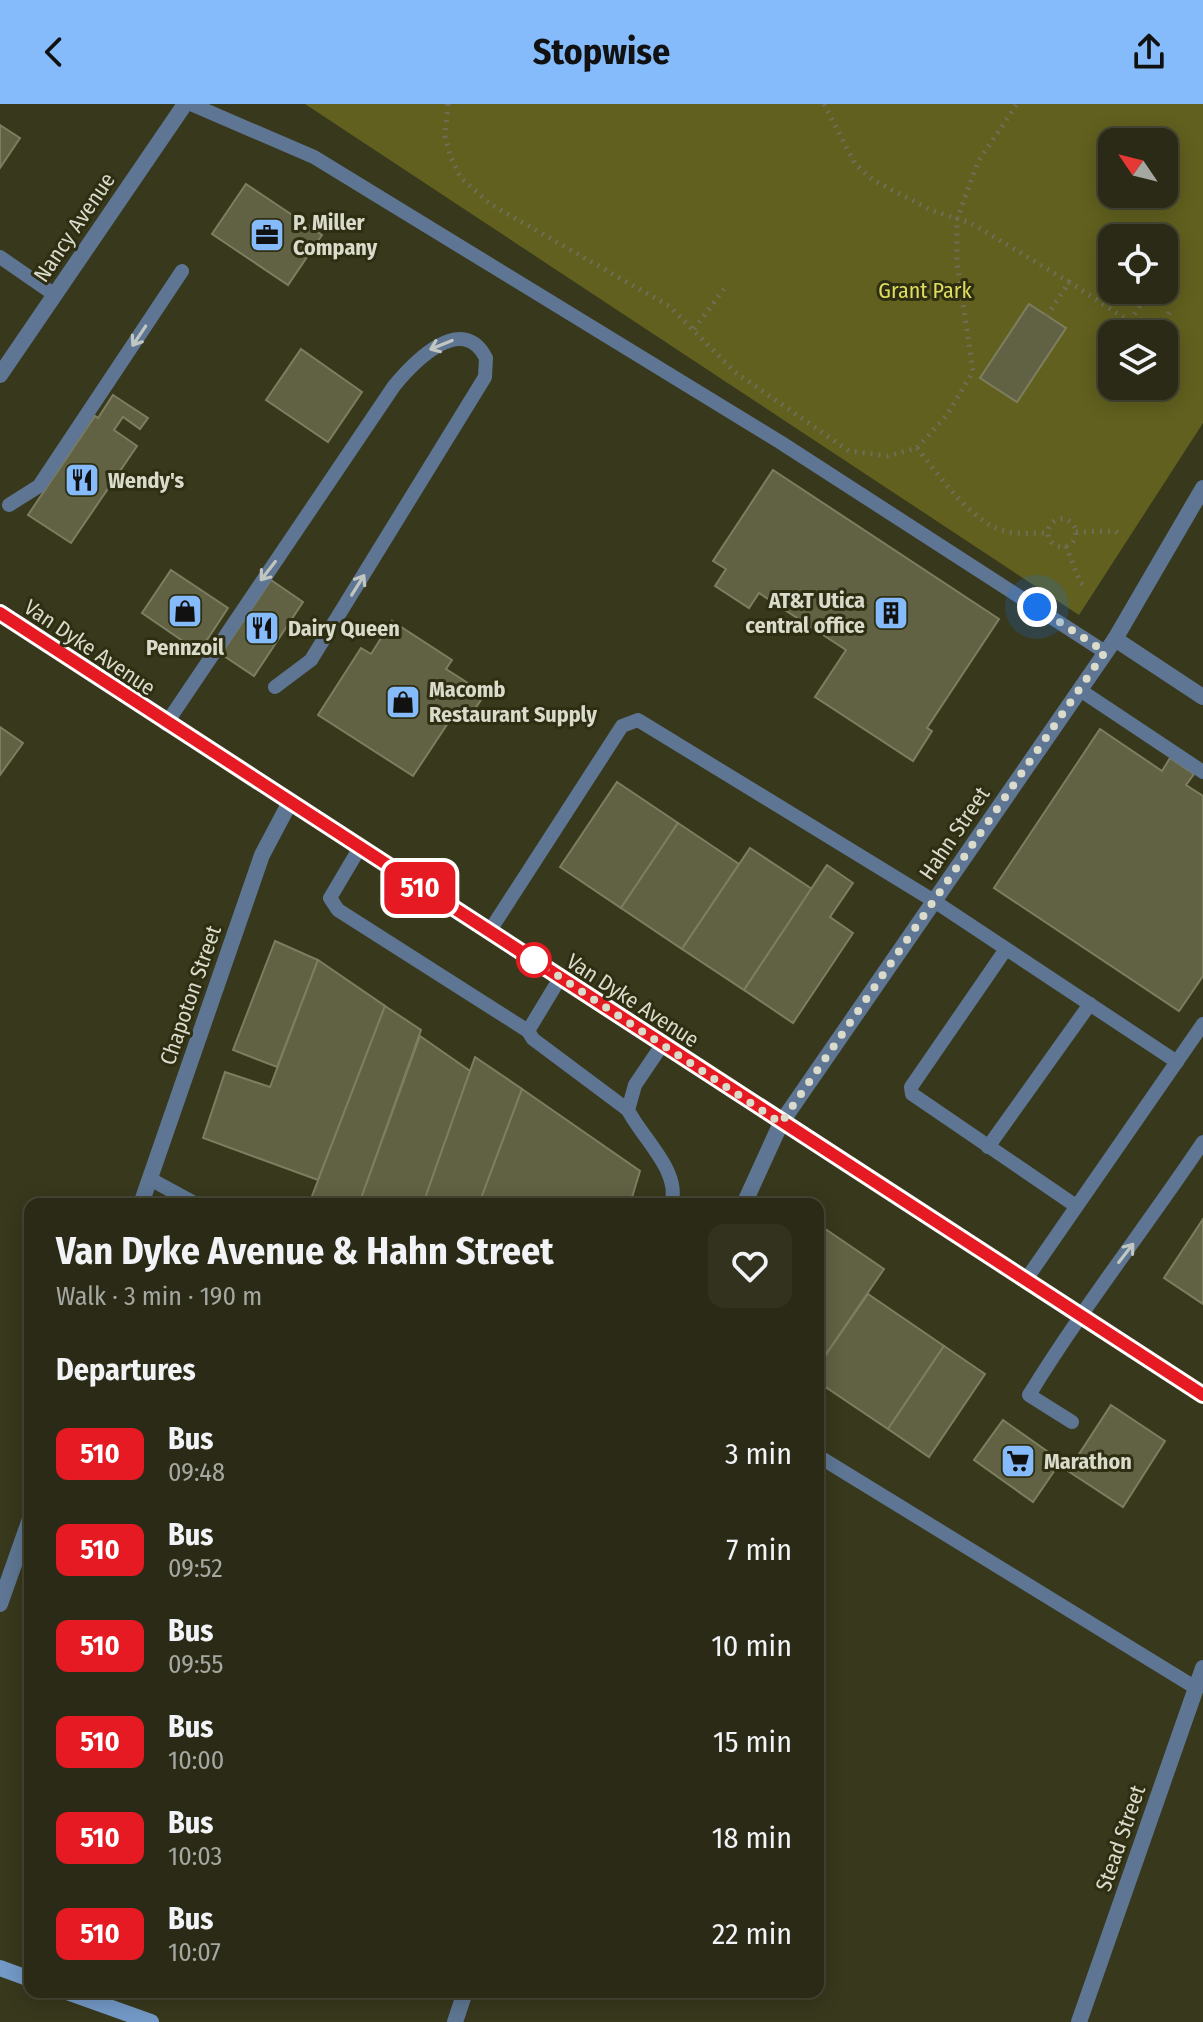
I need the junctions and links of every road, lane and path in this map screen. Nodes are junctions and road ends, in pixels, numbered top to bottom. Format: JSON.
{"nodes":[{"id":1,"x":188,"y":104,"type":"edge"},
{"id":2,"x":448,"y":104,"type":"edge"},
{"id":3,"x":824,"y":104,"type":"edge"},
{"id":4,"x":1017,"y":104,"type":"edge"},
{"id":5,"x":957,"y":219,"type":"junction"},
{"id":6,"x":0,"y":257,"type":"edge"},
{"id":7,"x":182,"y":271,"type":"dead end"},
{"id":8,"x":1069,"y":282,"type":"junction"},
{"id":9,"x":724,"y":289,"type":"dead end"},
{"id":10,"x":55,"y":295,"type":"junction"},
{"id":11,"x":1141,"y":304,"type":"dead end"},
{"id":12,"x":1170,"y":312,"type":"dead end"},
{"id":13,"x":1047,"y":316,"type":"dead end"},
{"id":14,"x":1128,"y":320,"type":"edge"},
{"id":15,"x":1131,"y":320,"type":"edge"},
{"id":16,"x":1165,"y":320,"type":"edge"},
{"id":17,"x":694,"y":329,"type":"junction"},
{"id":18,"x":0,"y":375,"type":"edge"},
{"id":19,"x":917,"y":448,"type":"junction"},
{"id":20,"x":1203,"y":488,"type":"edge"},
{"id":21,"x":9,"y":505,"type":"dead end"},
{"id":22,"x":1076,"y":532,"type":"junction"},
{"id":23,"x":1048,"y":533,"type":"junction"},
{"id":24,"x":1120,"y":535,"type":"dead end"},
{"id":25,"x":1066,"y":546,"type":"junction"},
{"id":26,"x":1086,"y":588,"type":"dead end"},
{"id":27,"x":0,"y":613,"type":"edge"},
{"id":28,"x":1110,"y":646,"type":"junction"},
{"id":29,"x":275,"y":687,"type":"dead end"},
{"id":30,"x":1080,"y":690,"type":"junction"},
{"id":31,"x":1203,"y":697,"type":"edge"},
{"id":32,"x":166,"y":724,"type":"junction"},
{"id":33,"x":1203,"y":772,"type":"edge"},
{"id":34,"x":289,"y":804,"type":"junction"},
{"id":35,"x":359,"y":849,"type":"junction"},
{"id":36,"x":934,"y":901,"type":"junction"},
{"id":37,"x":489,"y":932,"type":"junction"},
{"id":38,"x":1006,"y":949,"type":"junction"},
{"id":39,"x":560,"y":978,"type":"junction"},
{"id":40,"x":1090,"y":1004,"type":"junction"},
{"id":41,"x":1203,"y":1024,"type":"edge"},
{"id":42,"x":528,"y":1031,"type":"junction"},
{"id":43,"x":662,"y":1045,"type":"junction"},
{"id":44,"x":1177,"y":1062,"type":"junction"},
{"id":45,"x":628,"y":1110,"type":"junction"},
{"id":46,"x":781,"y":1123,"type":"junction"},
{"id":47,"x":1203,"y":1142,"type":"edge"},
{"id":48,"x":988,"y":1147,"type":"junction"},
{"id":49,"x":150,"y":1179,"type":"junction"},
{"id":50,"x":143,"y":1198,"type":"edge"},
{"id":51,"x":185,"y":1198,"type":"edge"},
{"id":52,"x":674,"y":1198,"type":"edge"},
{"id":53,"x":747,"y":1198,"type":"edge"},
{"id":54,"x":1076,"y":1206,"type":"junction"},
{"id":55,"x":1025,"y":1281,"type":"junction"},
{"id":56,"x":1078,"y":1314,"type":"junction"},
{"id":57,"x":1203,"y":1395,"type":"edge"},
{"id":58,"x":1072,"y":1422,"type":"dead end"},
{"id":59,"x":824,"y":1460,"type":"edge"},
{"id":60,"x":24,"y":1536,"type":"edge"},
{"id":61,"x":0,"y":1604,"type":"edge"},
{"id":62,"x":1203,"y":1668,"type":"edge"},
{"id":63,"x":1196,"y":1688,"type":"junction"},
{"id":64,"x":0,"y":1968,"type":"edge"},
{"id":65,"x":24,"y":1977,"type":"edge"},
{"id":66,"x":84,"y":1998,"type":"edge"},
{"id":67,"x":463,"y":1998,"type":"edge"},
{"id":68,"x":151,"y":2022,"type":"edge"},
{"id":69,"x":455,"y":2022,"type":"edge"},
{"id":70,"x":1079,"y":2022,"type":"edge"}],
"edges":[{"from":1,"to":10,"type":"street","name":"Nancy Avenue"},
{"from":1,"to":28,"type":"lane"},
{"from":2,"to":17,"type":"path"},
{"from":3,"to":5,"type":"path"},
{"from":4,"to":5,"type":"path"},
{"from":5,"to":8,"type":"path"},
{"from":5,"to":19,"type":"path"},
{"from":6,"to":10,"type":"lane"},
{"from":7,"to":21,"type":"lane","one_way":true},
{"from":8,"to":13,"type":"path"},
{"from":8,"to":14,"type":"path"},
{"from":9,"to":17,"type":"path"},
{"from":10,"to":18,"type":"street","name":"Nancy Avenue"},
{"from":11,"to":15,"type":"path"},
{"from":12,"to":16,"type":"path"},
{"from":17,"to":19,"type":"path"},
{"from":19,"to":23,"type":"path"},
{"from":20,"to":28,"type":"street","name":"Hahn Street"},
{"from":22,"to":23,"type":"path"},
{"from":22,"to":24,"type":"path"},
{"from":22,"to":25,"type":"path"},
{"from":23,"to":25,"type":"path"},
{"from":25,"to":26,"type":"path"},
{"from":27,"to":32,"type":"main road","name":"Van Dyke Avenue"},
{"from":28,"to":30,"type":"street","name":"Hahn Street"},
{"from":28,"to":31,"type":"street"},
{"from":29,"to":32,"type":"lane","one_way":true},
{"from":30,"to":33,"type":"lane"},
{"from":30,"to":36,"type":"street","name":"Hahn Street"},
{"from":32,"to":34,"type":"main road","name":"Van Dyke Avenue"},
{"from":34,"to":35,"type":"main road","name":"Van Dyke Avenue"},
{"from":34,"to":49,"type":"street","name":"Chapoton Street"},
{"from":35,"to":37,"type":"main road","name":"Van Dyke Avenue"},
{"from":35,"to":42,"type":"lane"},
{"from":36,"to":37,"type":"lane"},
{"from":36,"to":38,"type":"lane"},
{"from":36,"to":46,"type":"street","name":"Hahn Street"},
{"from":37,"to":39,"type":"main road","name":"Van Dyke Avenue"},
{"from":38,"to":40,"type":"lane"},
{"from":38,"to":48,"type":"lane"},
{"from":39,"to":42,"type":"lane"},
{"from":39,"to":43,"type":"main road","name":"Van Dyke Avenue"},
{"from":40,"to":44,"type":"lane"},
{"from":40,"to":48,"type":"lane"},
{"from":41,"to":44,"type":"lane"},
{"from":42,"to":45,"type":"lane"},
{"from":43,"to":45,"type":"lane"},
{"from":43,"to":46,"type":"main road","name":"Van Dyke Avenue"},
{"from":44,"to":54,"type":"lane"},
{"from":45,"to":52,"type":"lane"},
{"from":46,"to":53,"type":"street","name":"Hahn Street"},
{"from":46,"to":55,"type":"main road","name":"Van Dyke Avenue"},
{"from":56,"to":47,"type":"lane","one_way":true},
{"from":48,"to":54,"type":"lane"},
{"from":49,"to":50,"type":"street","name":"Chapoton Street"},
{"from":49,"to":51,"type":"lane"},
{"from":54,"to":55,"type":"lane"},
{"from":55,"to":56,"type":"main road","name":"Van Dyke Avenue"},
{"from":56,"to":57,"type":"main road","name":"Van Dyke Avenue"},
{"from":56,"to":58,"type":"lane"},
{"from":59,"to":63,"type":"lane"},
{"from":60,"to":61,"type":"street"},
{"from":62,"to":63,"type":"street","name":"Stead Street"},
{"from":63,"to":70,"type":"street","name":"Stead Street"},
{"from":64,"to":65,"type":"main road"},
{"from":66,"to":68,"type":"main road"},
{"from":67,"to":69,"type":"street"}]}
